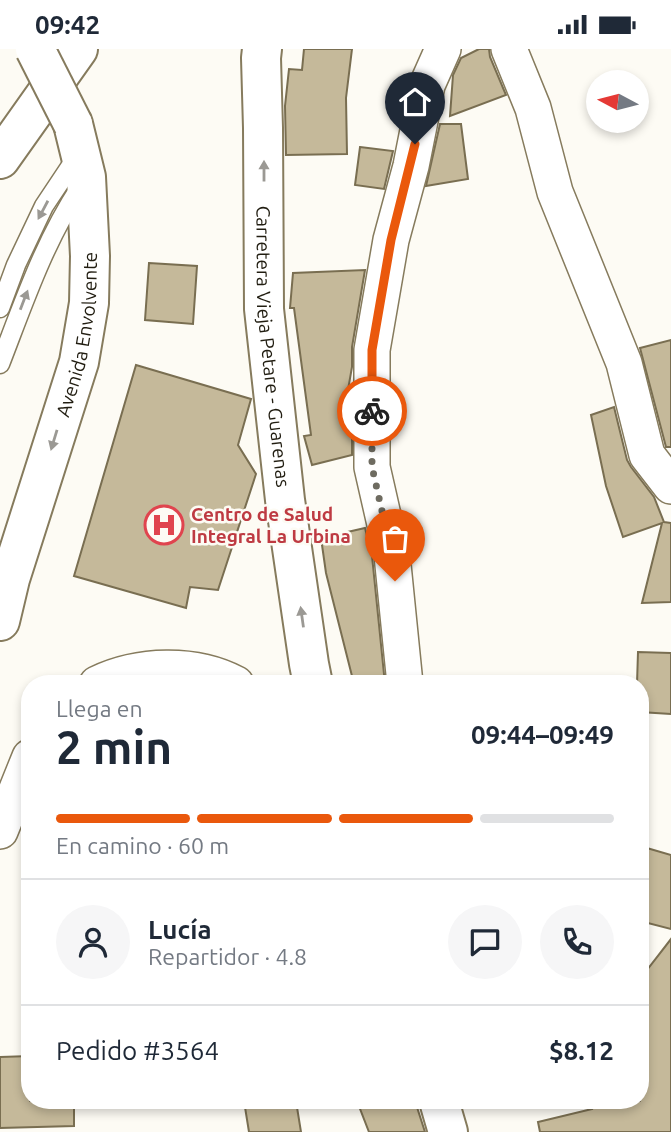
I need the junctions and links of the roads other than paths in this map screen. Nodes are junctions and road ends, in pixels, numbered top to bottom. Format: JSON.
{"nodes":[{"id":1,"x":35,"y":49,"type":"edge"},
{"id":2,"x":78,"y":49,"type":"edge"},
{"id":3,"x":262,"y":49,"type":"edge"},
{"id":4,"x":443,"y":49,"type":"edge"},
{"id":5,"x":509,"y":49,"type":"edge"},
{"id":6,"x":80,"y":151,"type":"junction"},
{"id":7,"x":0,"y":159,"type":"edge"},
{"id":8,"x":0,"y":308,"type":"edge"},
{"id":9,"x":0,"y":364,"type":"edge"},
{"id":10,"x":671,"y":486,"type":"edge"},
{"id":11,"x":5,"y":572,"type":"edge"},
{"id":12,"x":0,"y":621,"type":"edge"},
{"id":13,"x":123,"y":675,"type":"edge"},
{"id":14,"x":210,"y":675,"type":"edge"},
{"id":15,"x":312,"y":675,"type":"edge"},
{"id":16,"x":404,"y":675,"type":"edge"},
{"id":17,"x":21,"y":779,"type":"edge"},
{"id":18,"x":0,"y":831,"type":"edge"},
{"id":19,"x":441,"y":1109,"type":"edge"},
{"id":20,"x":448,"y":1132,"type":"edge"}],
"edges":[{"from":1,"to":6,"type":"main road","name":"Avenida Envolvente","bridge":true},
{"from":2,"to":7,"type":"main road"},
{"from":15,"to":3,"type":"main road","name":"Carretera Vieja Petare - Guarenas","one_way":true},
{"from":4,"to":16,"type":"street"},
{"from":5,"to":10,"type":"street"},
{"from":6,"to":8,"type":"lane","one_way":true},
{"from":9,"to":6,"type":"lane","one_way":true},
{"from":6,"to":11,"type":"main road","name":"Avenida Envolvente","one_way":true},
{"from":11,"to":12,"type":"main road","name":"Avenida Envolvente"},
{"from":13,"to":14,"type":"street"},
{"from":17,"to":18,"type":"street"},
{"from":19,"to":20,"type":"main road"}]}
